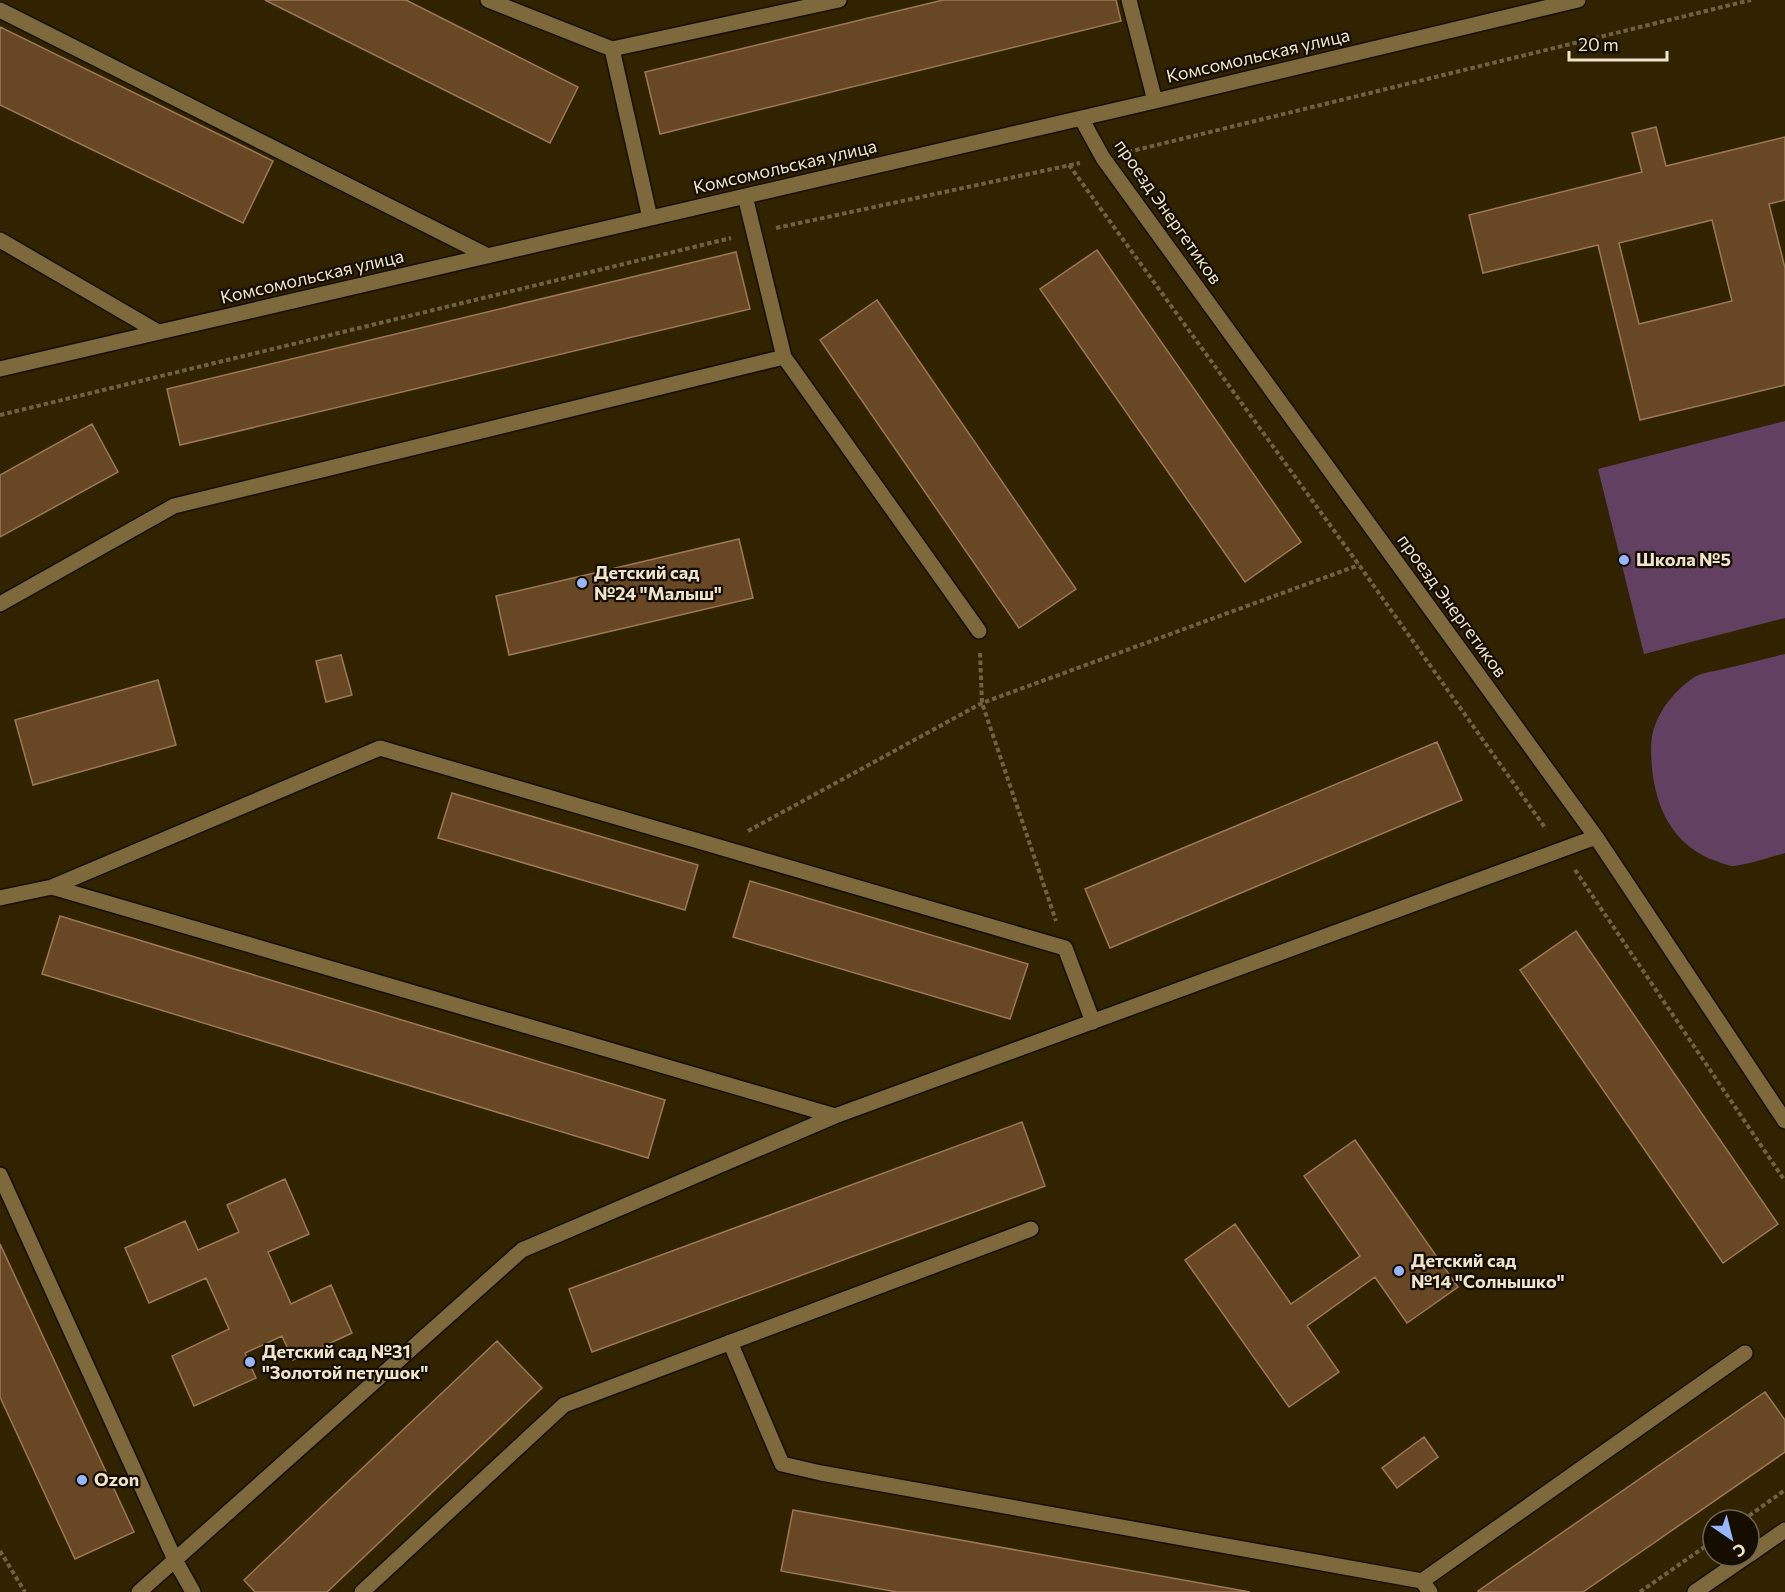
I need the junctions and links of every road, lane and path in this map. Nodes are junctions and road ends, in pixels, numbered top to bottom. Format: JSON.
{"nodes":[{"id":1,"x":488,"y":0,"type":"edge"},
{"id":2,"x":840,"y":0,"type":"edge"},
{"id":3,"x":1129,"y":0,"type":"edge"},
{"id":4,"x":1578,"y":0,"type":"edge"},
{"id":5,"x":1750,"y":0,"type":"edge"},
{"id":6,"x":0,"y":10,"type":"edge"},
{"id":7,"x":612,"y":49,"type":"junction"},
{"id":8,"x":1155,"y":100,"type":"junction"},
{"id":9,"x":1081,"y":118,"type":"junction"},
{"id":10,"x":1103,"y":158,"type":"junction"},
{"id":11,"x":1069,"y":165,"type":"junction"},
{"id":12,"x":745,"y":196,"type":"junction"},
{"id":13,"x":650,"y":218,"type":"junction"},
{"id":14,"x":753,"y":233,"type":"junction"},
{"id":15,"x":0,"y":240,"type":"edge"},
{"id":16,"x":488,"y":256,"type":"junction"},
{"id":17,"x":158,"y":332,"type":"junction"},
{"id":18,"x":784,"y":357,"type":"junction"},
{"id":19,"x":0,"y":369,"type":"edge"},
{"id":20,"x":0,"y":415,"type":"edge"},
{"id":21,"x":1359,"y":565,"type":"junction"},
{"id":22,"x":0,"y":604,"type":"edge"},
{"id":23,"x":978,"y":631,"type":"joint"},
{"id":24,"x":982,"y":703,"type":"junction"},
{"id":25,"x":1596,"y":837,"type":"junction"},
{"id":26,"x":719,"y":847,"type":"junction"},
{"id":27,"x":1561,"y":850,"type":"junction"},
{"id":28,"x":52,"y":887,"type":"junction"},
{"id":29,"x":0,"y":898,"type":"edge"},
{"id":30,"x":1065,"y":948,"type":"junction"},
{"id":31,"x":1093,"y":1022,"type":"junction"},
{"id":32,"x":835,"y":1116,"type":"junction"},
{"id":33,"x":1785,"y":1121,"type":"edge"},
{"id":34,"x":0,"y":1175,"type":"edge"},
{"id":35,"x":1785,"y":1181,"type":"edge"},
{"id":36,"x":1031,"y":1228,"type":"dead end"},
{"id":37,"x":730,"y":1342,"type":"junction"},
{"id":38,"x":1745,"y":1353,"type":"dead end"},
{"id":39,"x":1785,"y":1490,"type":"edge"},
{"id":40,"x":1760,"y":1508,"type":"edge"},
{"id":41,"x":1785,"y":1530,"type":"edge"},
{"id":42,"x":1761,"y":1546,"type":"edge"},
{"id":43,"x":1701,"y":1549,"type":"edge"},
{"id":44,"x":0,"y":1551,"type":"edge"},
{"id":45,"x":175,"y":1560,"type":"junction"},
{"id":46,"x":1729,"y":1568,"type":"edge"},
{"id":47,"x":1426,"y":1586,"type":"edge"},
{"id":48,"x":25,"y":1592,"type":"edge"},
{"id":49,"x":139,"y":1592,"type":"edge"},
{"id":50,"x":193,"y":1592,"type":"edge"},
{"id":51,"x":362,"y":1592,"type":"edge"},
{"id":52,"x":1640,"y":1592,"type":"edge"},
{"id":53,"x":1695,"y":1592,"type":"edge"}],
"edges":[{"from":1,"to":7,"type":"street"},
{"from":2,"to":7,"type":"street"},
{"from":3,"to":8,"type":"street"},
{"from":4,"to":8,"type":"street","name":"Комсомольская улица"},
{"from":5,"to":10,"type":"path"},
{"from":6,"to":16,"type":"street"},
{"from":7,"to":13,"type":"street"},
{"from":8,"to":9,"type":"street","name":"Комсомольская улица"},
{"from":9,"to":10,"type":"street","name":"проезд Энергетиков"},
{"from":9,"to":12,"type":"street","name":"Комсомольская улица"},
{"from":10,"to":11,"type":"path"},
{"from":10,"to":25,"type":"street","name":"проезд Энергетиков"},
{"from":11,"to":14,"type":"path"},
{"from":11,"to":21,"type":"path"},
{"from":12,"to":13,"type":"street","name":"Комсомольская улица"},
{"from":12,"to":14,"type":"street"},
{"from":13,"to":16,"type":"street","name":"Комсомольская улица"},
{"from":14,"to":18,"type":"street"},
{"from":14,"to":20,"type":"path"},
{"from":15,"to":17,"type":"street"},
{"from":16,"to":17,"type":"street","name":"Комсомольская улица"},
{"from":17,"to":19,"type":"street","name":"Комсомольская улица"},
{"from":18,"to":22,"type":"street"},
{"from":18,"to":23,"type":"street"},
{"from":21,"to":24,"type":"path"},
{"from":21,"to":27,"type":"path"},
{"from":23,"to":24,"type":"path"},
{"from":24,"to":26,"type":"path"},
{"from":24,"to":30,"type":"path"},
{"from":25,"to":27,"type":"street"},
{"from":25,"to":33,"type":"street","name":"проезд Энергетиков"},
{"from":26,"to":28,"type":"street"},
{"from":26,"to":30,"type":"street"},
{"from":27,"to":31,"type":"street"},
{"from":27,"to":35,"type":"path"},
{"from":28,"to":29,"type":"street"},
{"from":28,"to":32,"type":"street"},
{"from":30,"to":31,"type":"street"},
{"from":31,"to":32,"type":"street"},
{"from":32,"to":45,"type":"street"},
{"from":34,"to":45,"type":"street"},
{"from":36,"to":37,"type":"street"},
{"from":37,"to":47,"type":"street"},
{"from":37,"to":51,"type":"street"},
{"from":38,"to":47,"type":"street"},
{"from":39,"to":40,"type":"path"},
{"from":41,"to":42,"type":"street"},
{"from":43,"to":52,"type":"path"},
{"from":44,"to":48,"type":"path"},
{"from":45,"to":49,"type":"street"},
{"from":45,"to":50,"type":"street"},
{"from":46,"to":53,"type":"street"}]}
